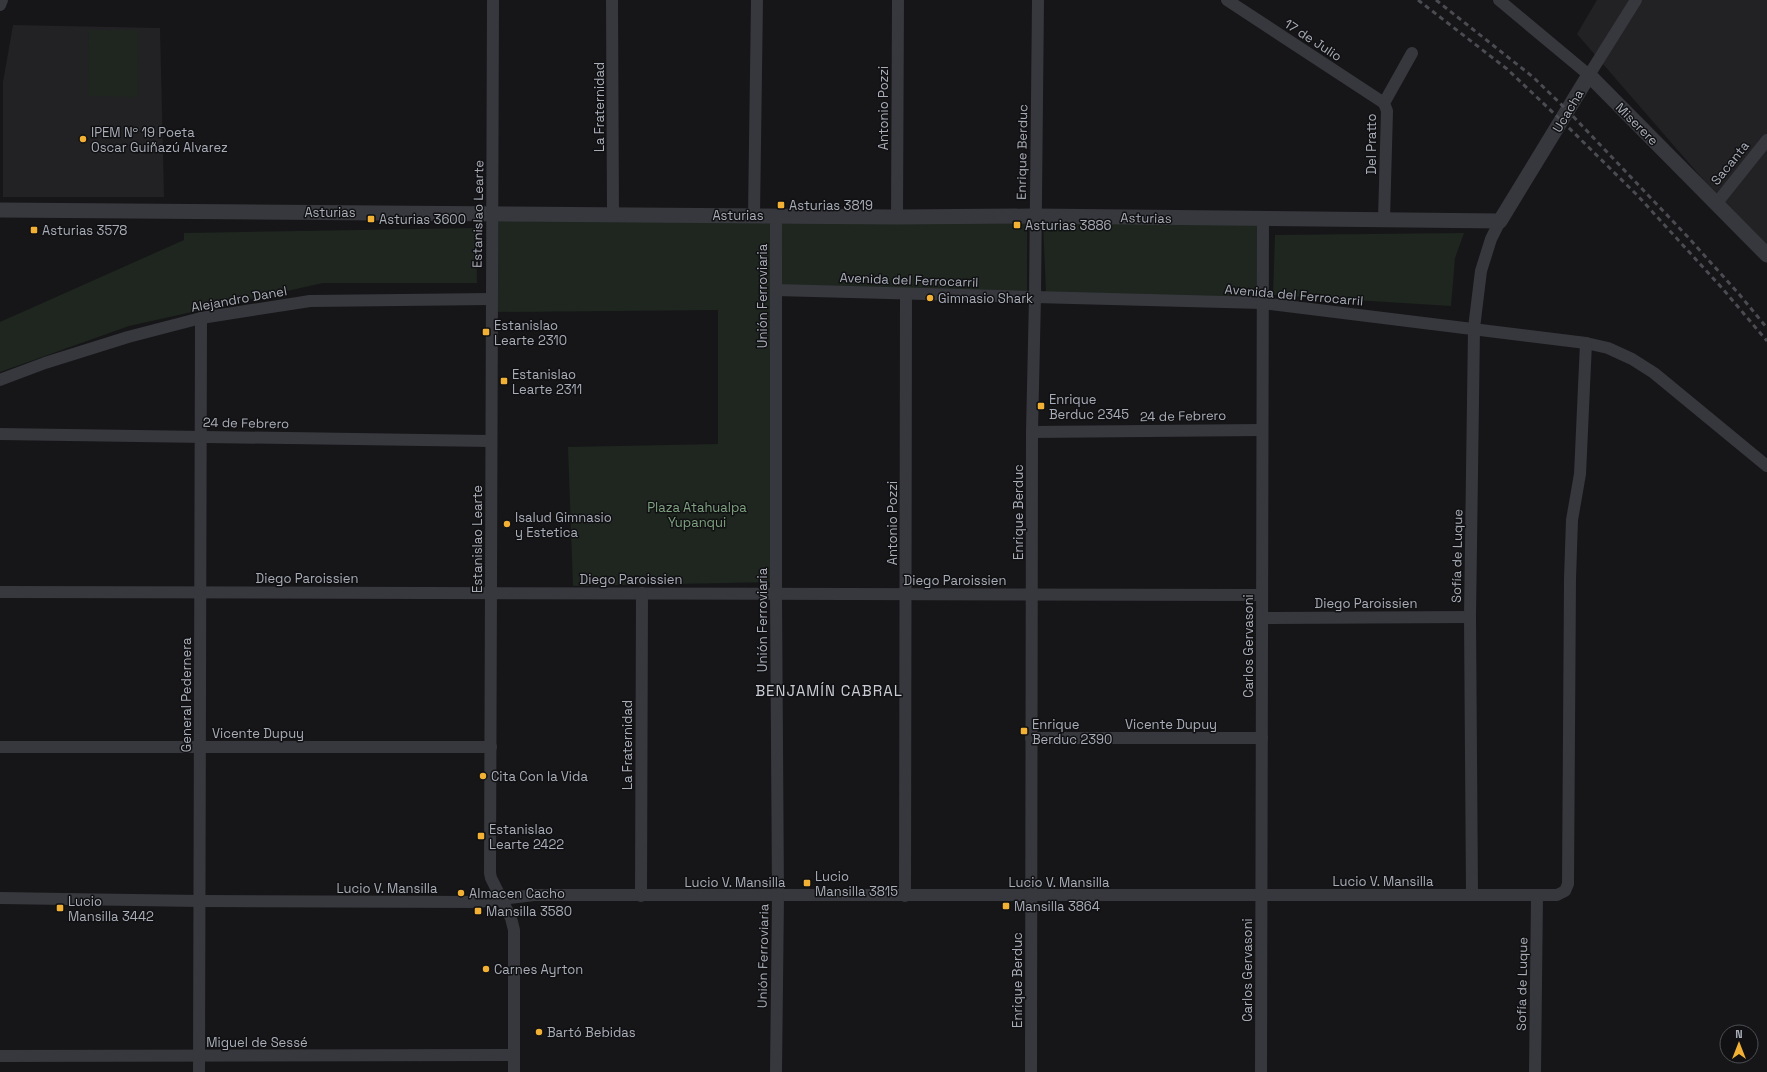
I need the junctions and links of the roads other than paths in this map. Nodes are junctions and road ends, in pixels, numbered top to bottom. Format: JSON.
{"nodes":[{"id":1,"x":2,"y":0,"type":"edge"},
{"id":2,"x":493,"y":0,"type":"edge"},
{"id":3,"x":612,"y":0,"type":"edge"},
{"id":4,"x":757,"y":0,"type":"edge"},
{"id":5,"x":898,"y":0,"type":"edge"},
{"id":6,"x":1038,"y":0,"type":"edge"},
{"id":7,"x":1227,"y":0,"type":"edge"},
{"id":8,"x":1500,"y":0,"type":"edge"},
{"id":9,"x":1636,"y":0,"type":"edge"},
{"id":10,"x":0,"y":4,"type":"edge"},
{"id":11,"x":1412,"y":53,"type":"dead end"},
{"id":12,"x":1589,"y":76,"type":"junction"},
{"id":13,"x":1384,"y":103,"type":"junction"},
{"id":14,"x":1767,"y":140,"type":"edge"},
{"id":15,"x":1716,"y":204,"type":"junction"},
{"id":16,"x":0,"y":210,"type":"edge"},
{"id":17,"x":492,"y":214,"type":"junction"},
{"id":18,"x":613,"y":214,"type":"junction"},
{"id":19,"x":754,"y":216,"type":"junction"},
{"id":20,"x":776,"y":216,"type":"junction"},
{"id":21,"x":897,"y":216,"type":"junction"},
{"id":22,"x":1035,"y":216,"type":"junction"},
{"id":23,"x":1263,"y":219,"type":"junction"},
{"id":24,"x":1384,"y":219,"type":"junction"},
{"id":25,"x":1500,"y":221,"type":"junction"},
{"id":26,"x":1767,"y":255,"type":"edge"},
{"id":27,"x":776,"y":290,"type":"junction"},
{"id":28,"x":906,"y":294,"type":"junction"},
{"id":29,"x":1035,"y":297,"type":"junction"},
{"id":30,"x":492,"y":299,"type":"junction"},
{"id":31,"x":1262,"y":303,"type":"junction"},
{"id":32,"x":201,"y":318,"type":"junction"},
{"id":33,"x":1474,"y":328,"type":"junction"},
{"id":34,"x":1586,"y":343,"type":"junction"},
{"id":35,"x":0,"y":380,"type":"edge"},
{"id":36,"x":1262,"y":430,"type":"junction"},
{"id":37,"x":1032,"y":432,"type":"junction"},
{"id":38,"x":0,"y":434,"type":"edge"},
{"id":39,"x":201,"y":437,"type":"junction"},
{"id":40,"x":492,"y":441,"type":"junction"},
{"id":41,"x":1767,"y":466,"type":"edge"},
{"id":42,"x":0,"y":592,"type":"edge"},
{"id":43,"x":200,"y":592,"type":"junction"},
{"id":44,"x":492,"y":593,"type":"junction"},
{"id":45,"x":642,"y":593,"type":"junction"},
{"id":46,"x":776,"y":594,"type":"junction"},
{"id":47,"x":905,"y":594,"type":"junction"},
{"id":48,"x":1032,"y":594,"type":"junction"},
{"id":49,"x":1262,"y":595,"type":"junction"},
{"id":50,"x":1470,"y":616,"type":"junction"},
{"id":51,"x":1262,"y":618,"type":"junction"},
{"id":52,"x":1031,"y":738,"type":"junction"},
{"id":53,"x":1262,"y":738,"type":"junction"},
{"id":54,"x":200,"y":747,"type":"junction"},
{"id":55,"x":491,"y":747,"type":"junction"},
{"id":56,"x":0,"y":748,"type":"edge"},
{"id":57,"x":1260,"y":894,"type":"junction"},
{"id":58,"x":1472,"y":895,"type":"junction"},
{"id":59,"x":641,"y":896,"type":"junction"},
{"id":60,"x":778,"y":896,"type":"junction"},
{"id":61,"x":905,"y":896,"type":"junction"},
{"id":62,"x":1031,"y":896,"type":"junction"},
{"id":63,"x":1537,"y":896,"type":"junction"},
{"id":64,"x":0,"y":898,"type":"edge"},
{"id":65,"x":502,"y":899,"type":"junction"},
{"id":66,"x":200,"y":901,"type":"junction"},
{"id":67,"x":514,"y":1055,"type":"junction"},
{"id":68,"x":0,"y":1056,"type":"edge"},
{"id":69,"x":199,"y":1056,"type":"junction"},
{"id":70,"x":199,"y":1072,"type":"edge"},
{"id":71,"x":514,"y":1072,"type":"edge"},
{"id":72,"x":776,"y":1072,"type":"edge"},
{"id":73,"x":1031,"y":1072,"type":"edge"},
{"id":74,"x":1261,"y":1072,"type":"edge"},
{"id":75,"x":1535,"y":1072,"type":"edge"}],
"edges":[{"from":1,"to":10,"type":"street"},
{"from":2,"to":17,"type":"street","name":"Estanislao Learte"},
{"from":3,"to":18,"type":"street","name":"La Fraternidad"},
{"from":4,"to":19,"type":"street"},
{"from":5,"to":21,"type":"street","name":"Antonio Pozzi"},
{"from":6,"to":22,"type":"street","name":"Enrique Berduc"},
{"from":7,"to":13,"type":"street","name":"17 de Julio"},
{"from":8,"to":12,"type":"street","name":"Miserere"},
{"from":9,"to":12,"type":"street","name":"Ucacha"},
{"from":11,"to":13,"type":"street","name":"Del Pratto"},
{"from":12,"to":15,"type":"street","name":"Miserere"},
{"from":12,"to":25,"type":"street","name":"Ucacha"},
{"from":13,"to":24,"type":"street","name":"Del Pratto"},
{"from":14,"to":15,"type":"street","name":"Sacanta"},
{"from":15,"to":26,"type":"street","name":"Miserere"},
{"from":16,"to":17,"type":"street","name":"Asturias"},
{"from":17,"to":18,"type":"street","name":"Asturias"},
{"from":17,"to":30,"type":"street","name":"Estanislao Learte"},
{"from":18,"to":19,"type":"street","name":"Asturias"},
{"from":19,"to":20,"type":"street","name":"Asturias"},
{"from":20,"to":21,"type":"street","name":"Asturias"},
{"from":20,"to":27,"type":"street","name":"Unión Ferroviaria"},
{"from":21,"to":22,"type":"street","name":"Asturias"},
{"from":22,"to":23,"type":"street","name":"Asturias"},
{"from":22,"to":29,"type":"street","name":"Enrique Berduc"},
{"from":23,"to":24,"type":"street","name":"Asturias"},
{"from":23,"to":31,"type":"street","name":"Carlos Gervasoni"},
{"from":24,"to":25,"type":"street","name":"Asturias"},
{"from":25,"to":33,"type":"street","name":"Sofía de Luque"},
{"from":27,"to":28,"type":"street","name":"Avenida del Ferrocarril"},
{"from":27,"to":46,"type":"street","name":"Unión Ferroviaria"},
{"from":28,"to":29,"type":"street","name":"Avenida del Ferrocarril"},
{"from":28,"to":47,"type":"street","name":"Antonio Pozzi"},
{"from":29,"to":31,"type":"street","name":"Avenida del Ferrocarril"},
{"from":29,"to":37,"type":"street","name":"Enrique Berduc"},
{"from":30,"to":32,"type":"street","name":"Alejandro Danel"},
{"from":30,"to":40,"type":"street","name":"Estanislao Learte"},
{"from":31,"to":33,"type":"street","name":"Avenida del Ferrocarril"},
{"from":31,"to":36,"type":"street","name":"Carlos Gervasoni"},
{"from":32,"to":35,"type":"street","name":"Alejandro Danel"},
{"from":32,"to":39,"type":"street","name":"General Pedernera"},
{"from":33,"to":34,"type":"street","name":"Avenida del Ferrocarril"},
{"from":33,"to":50,"type":"street","name":"Sofía de Luque"},
{"from":34,"to":41,"type":"street","name":"Avenida del Ferrocarril"},
{"from":34,"to":63,"type":"street","name":"Lucio V. Mansilla"},
{"from":36,"to":37,"type":"street","name":"24 de Febrero"},
{"from":36,"to":49,"type":"street","name":"Carlos Gervasoni"},
{"from":37,"to":48,"type":"street","name":"Enrique Berduc"},
{"from":38,"to":39,"type":"street","name":"24 de Febrero"},
{"from":39,"to":40,"type":"street","name":"24 de Febrero"},
{"from":39,"to":43,"type":"street","name":"General Pedernera"},
{"from":40,"to":44,"type":"street","name":"Estanislao Learte"},
{"from":42,"to":43,"type":"street","name":"Diego Paroissien"},
{"from":43,"to":44,"type":"street","name":"Diego Paroissien"},
{"from":43,"to":54,"type":"street","name":"General Pedernera"},
{"from":44,"to":45,"type":"street","name":"Diego Paroissien"},
{"from":44,"to":55,"type":"street","name":"Estanislao Learte"},
{"from":45,"to":46,"type":"street","name":"Diego Paroissien"},
{"from":45,"to":59,"type":"street","name":"La Fraternidad"},
{"from":46,"to":47,"type":"street","name":"Diego Paroissien"},
{"from":46,"to":60,"type":"street","name":"Unión Ferroviaria"},
{"from":47,"to":48,"type":"street","name":"Diego Paroissien"},
{"from":47,"to":61,"type":"street","name":"Antonio Pozzi"},
{"from":48,"to":49,"type":"street","name":"Diego Paroissien"},
{"from":48,"to":52,"type":"street","name":"Enrique Berduc"},
{"from":49,"to":51,"type":"street","name":"Carlos Gervasoni"},
{"from":50,"to":51,"type":"street","name":"Diego Paroissien"},
{"from":50,"to":58,"type":"street","name":"Sofía de Luque"},
{"from":51,"to":53,"type":"street","name":"Carlos Gervasoni"},
{"from":52,"to":53,"type":"street","name":"Vicente Dupuy"},
{"from":52,"to":62,"type":"street","name":"Enrique Berduc"},
{"from":53,"to":57,"type":"street","name":"Carlos Gervasoni"},
{"from":54,"to":55,"type":"street","name":"Vicente Dupuy"},
{"from":54,"to":56,"type":"street","name":"Vicente Dupuy"},
{"from":54,"to":66,"type":"street","name":"General Pedernera"},
{"from":55,"to":65,"type":"street","name":"Estanislao Learte"},
{"from":57,"to":58,"type":"street","name":"Lucio V. Mansilla"},
{"from":57,"to":62,"type":"street","name":"Lucio V. Mansilla"},
{"from":57,"to":74,"type":"street","name":"Carlos Gervasoni"},
{"from":58,"to":63,"type":"street","name":"Lucio V. Mansilla"},
{"from":59,"to":60,"type":"street","name":"Lucio V. Mansilla"},
{"from":59,"to":65,"type":"street","name":"Lucio V. Mansilla"},
{"from":60,"to":61,"type":"street","name":"Lucio V. Mansilla"},
{"from":60,"to":72,"type":"street","name":"Unión Ferroviaria"},
{"from":61,"to":62,"type":"street","name":"Lucio V. Mansilla"},
{"from":62,"to":73,"type":"street","name":"Enrique Berduc"},
{"from":63,"to":75,"type":"street","name":"Sofía de Luque"},
{"from":64,"to":66,"type":"street","name":"Lucio V. Mansilla"},
{"from":65,"to":66,"type":"street","name":"Lucio V. Mansilla"},
{"from":65,"to":67,"type":"street","name":"Estanislao Learte"},
{"from":66,"to":69,"type":"street","name":"General Pedernera"},
{"from":67,"to":69,"type":"street","name":"Miguel de Sessé"},
{"from":67,"to":71,"type":"street","name":"Estanislao Learte"},
{"from":68,"to":69,"type":"street","name":"Miguel de Sessé"},
{"from":69,"to":70,"type":"street","name":"General Pedernera"}]}
